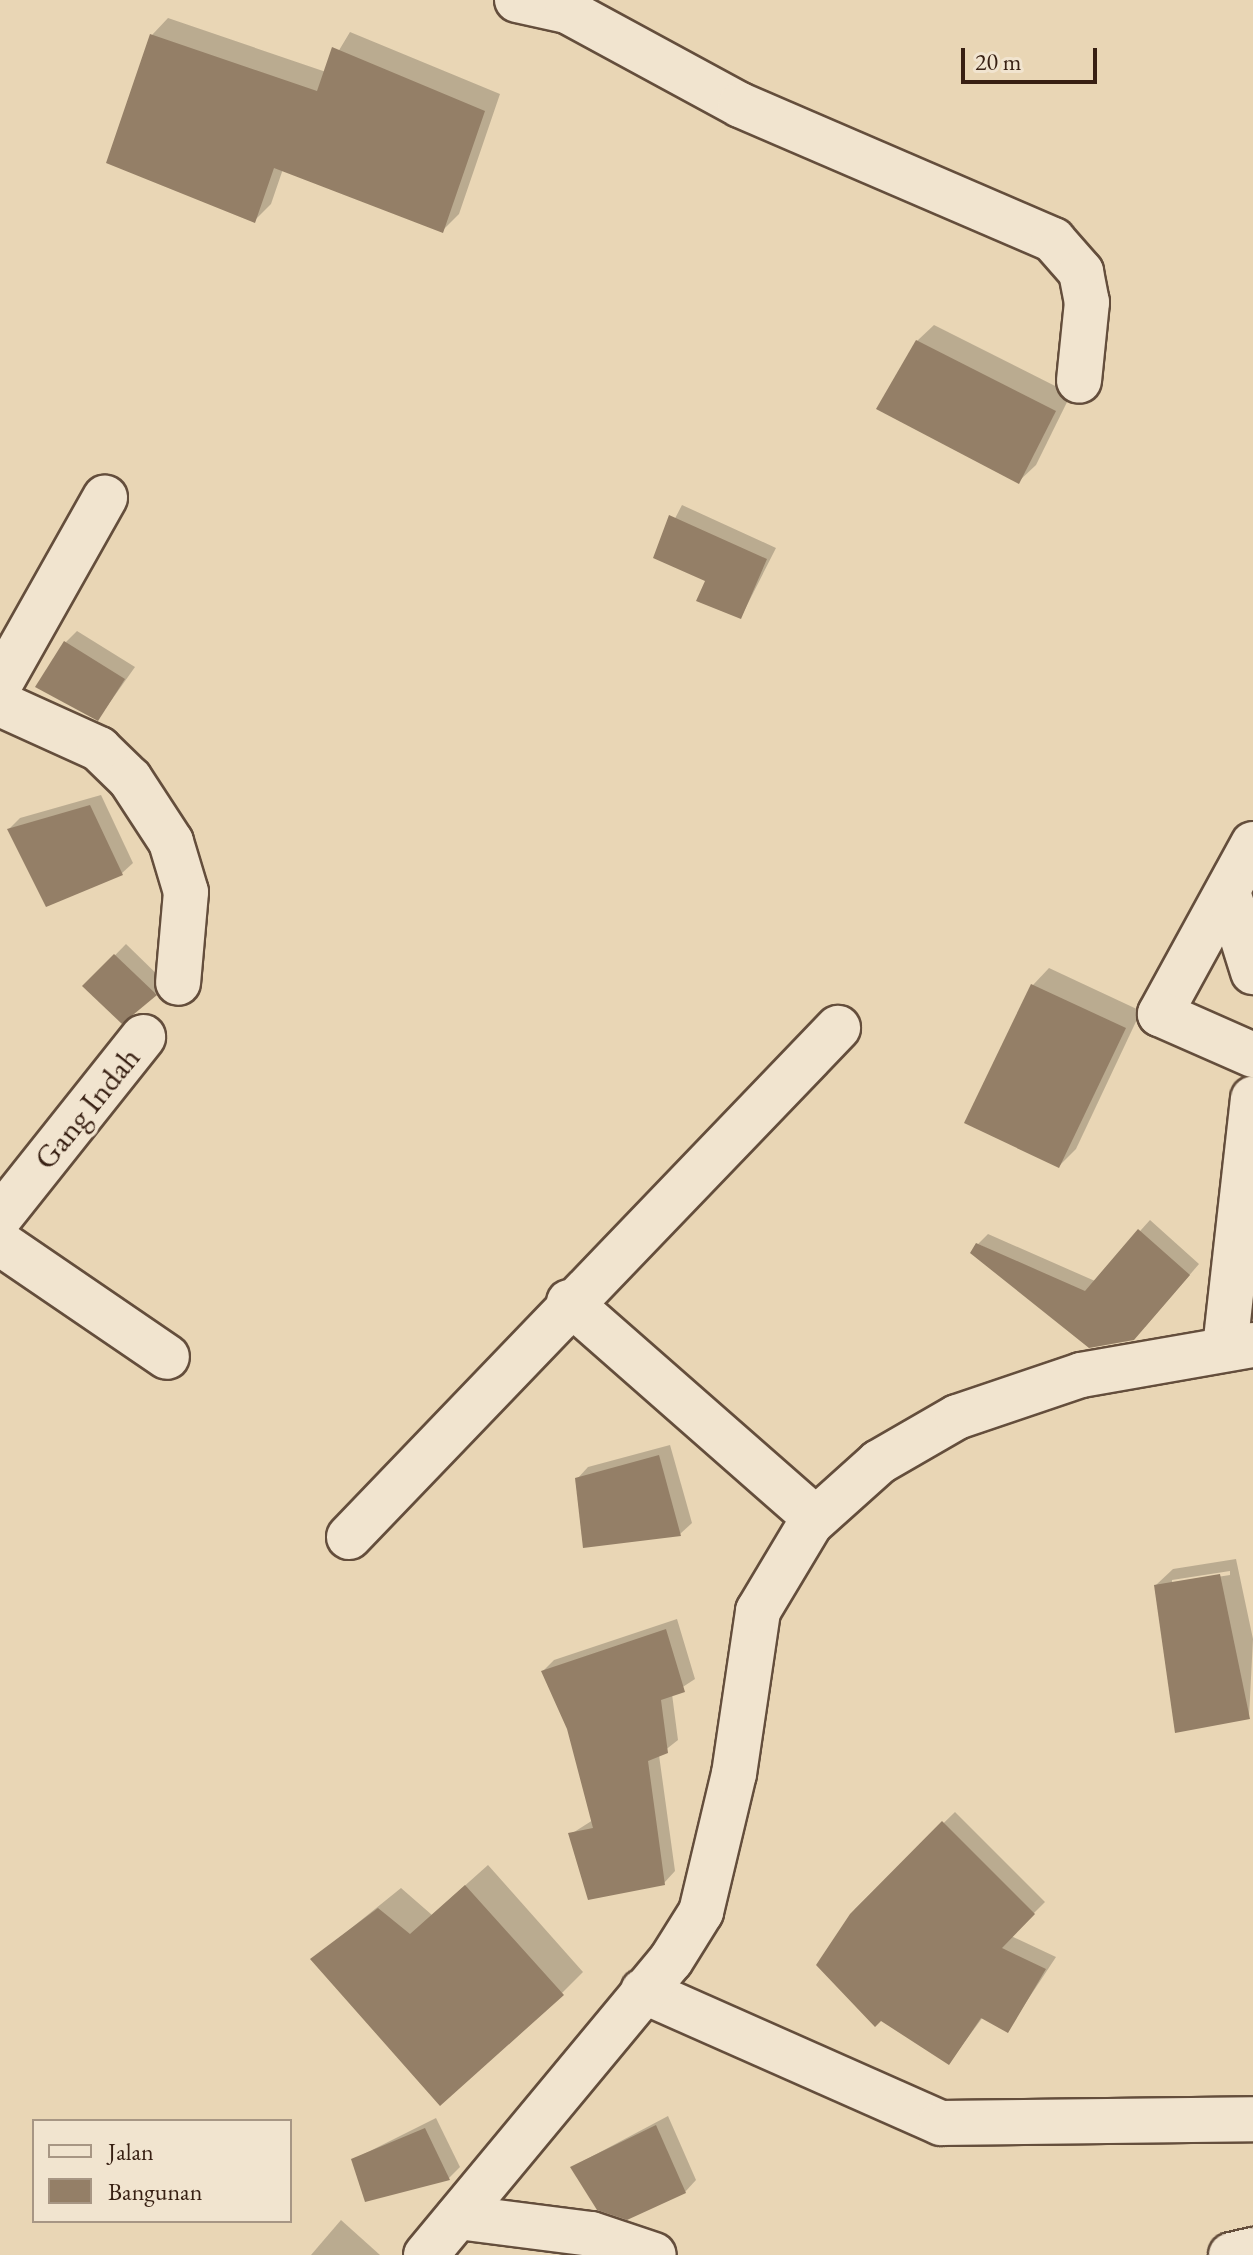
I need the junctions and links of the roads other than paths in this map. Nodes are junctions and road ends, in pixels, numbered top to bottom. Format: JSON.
{"nodes":[{"id":1,"x":517,"y":0,"type":"edge"},
{"id":2,"x":1079,"y":381,"type":"dead end"},
{"id":3,"x":105,"y":498,"type":"dead end"},
{"id":4,"x":0,"y":684,"type":"edge"},
{"id":5,"x":0,"y":704,"type":"edge"},
{"id":6,"x":1253,"y":844,"type":"edge"},
{"id":7,"x":1228,"y":892,"type":"junction"},
{"id":8,"x":1253,"y":972,"type":"edge"},
{"id":9,"x":178,"y":983,"type":"dead end"},
{"id":10,"x":838,"y":1028,"type":"dead end"},
{"id":11,"x":143,"y":1037,"type":"dead end"},
{"id":12,"x":1253,"y":1055,"type":"edge"},
{"id":13,"x":1253,"y":1099,"type":"edge"},
{"id":14,"x":0,"y":1217,"type":"edge"},
{"id":15,"x":0,"y":1243,"type":"edge"},
{"id":16,"x":569,"y":1302,"type":"junction"},
{"id":17,"x":1239,"y":1346,"type":"edge"},
{"id":18,"x":167,"y":1357,"type":"dead end"},
{"id":19,"x":815,"y":1518,"type":"junction"},
{"id":20,"x":349,"y":1537,"type":"dead end"},
{"id":21,"x":643,"y":1991,"type":"junction"},
{"id":22,"x":1253,"y":2119,"type":"edge"},
{"id":23,"x":458,"y":2217,"type":"junction"},
{"id":24,"x":1253,"y":2250,"type":"edge"},
{"id":25,"x":426,"y":2255,"type":"edge"},
{"id":26,"x":654,"y":2255,"type":"edge"},
{"id":27,"x":1231,"y":2255,"type":"edge"}],
"edges":[{"from":1,"to":2,"type":"street"},
{"from":3,"to":4,"type":"street"},
{"from":5,"to":9,"type":"street"},
{"from":6,"to":7,"type":"street"},
{"from":7,"to":8,"type":"street"},
{"from":7,"to":12,"type":"street"},
{"from":10,"to":16,"type":"street"},
{"from":11,"to":14,"type":"street","name":"Gang Indah"},
{"from":13,"to":17,"type":"street"},
{"from":15,"to":18,"type":"street"},
{"from":16,"to":19,"type":"street"},
{"from":16,"to":20,"type":"street"},
{"from":17,"to":19,"type":"street"},
{"from":19,"to":21,"type":"street"},
{"from":21,"to":22,"type":"street"},
{"from":21,"to":23,"type":"street"},
{"from":23,"to":25,"type":"street"},
{"from":23,"to":26,"type":"street"},
{"from":24,"to":27,"type":"street"}]}
